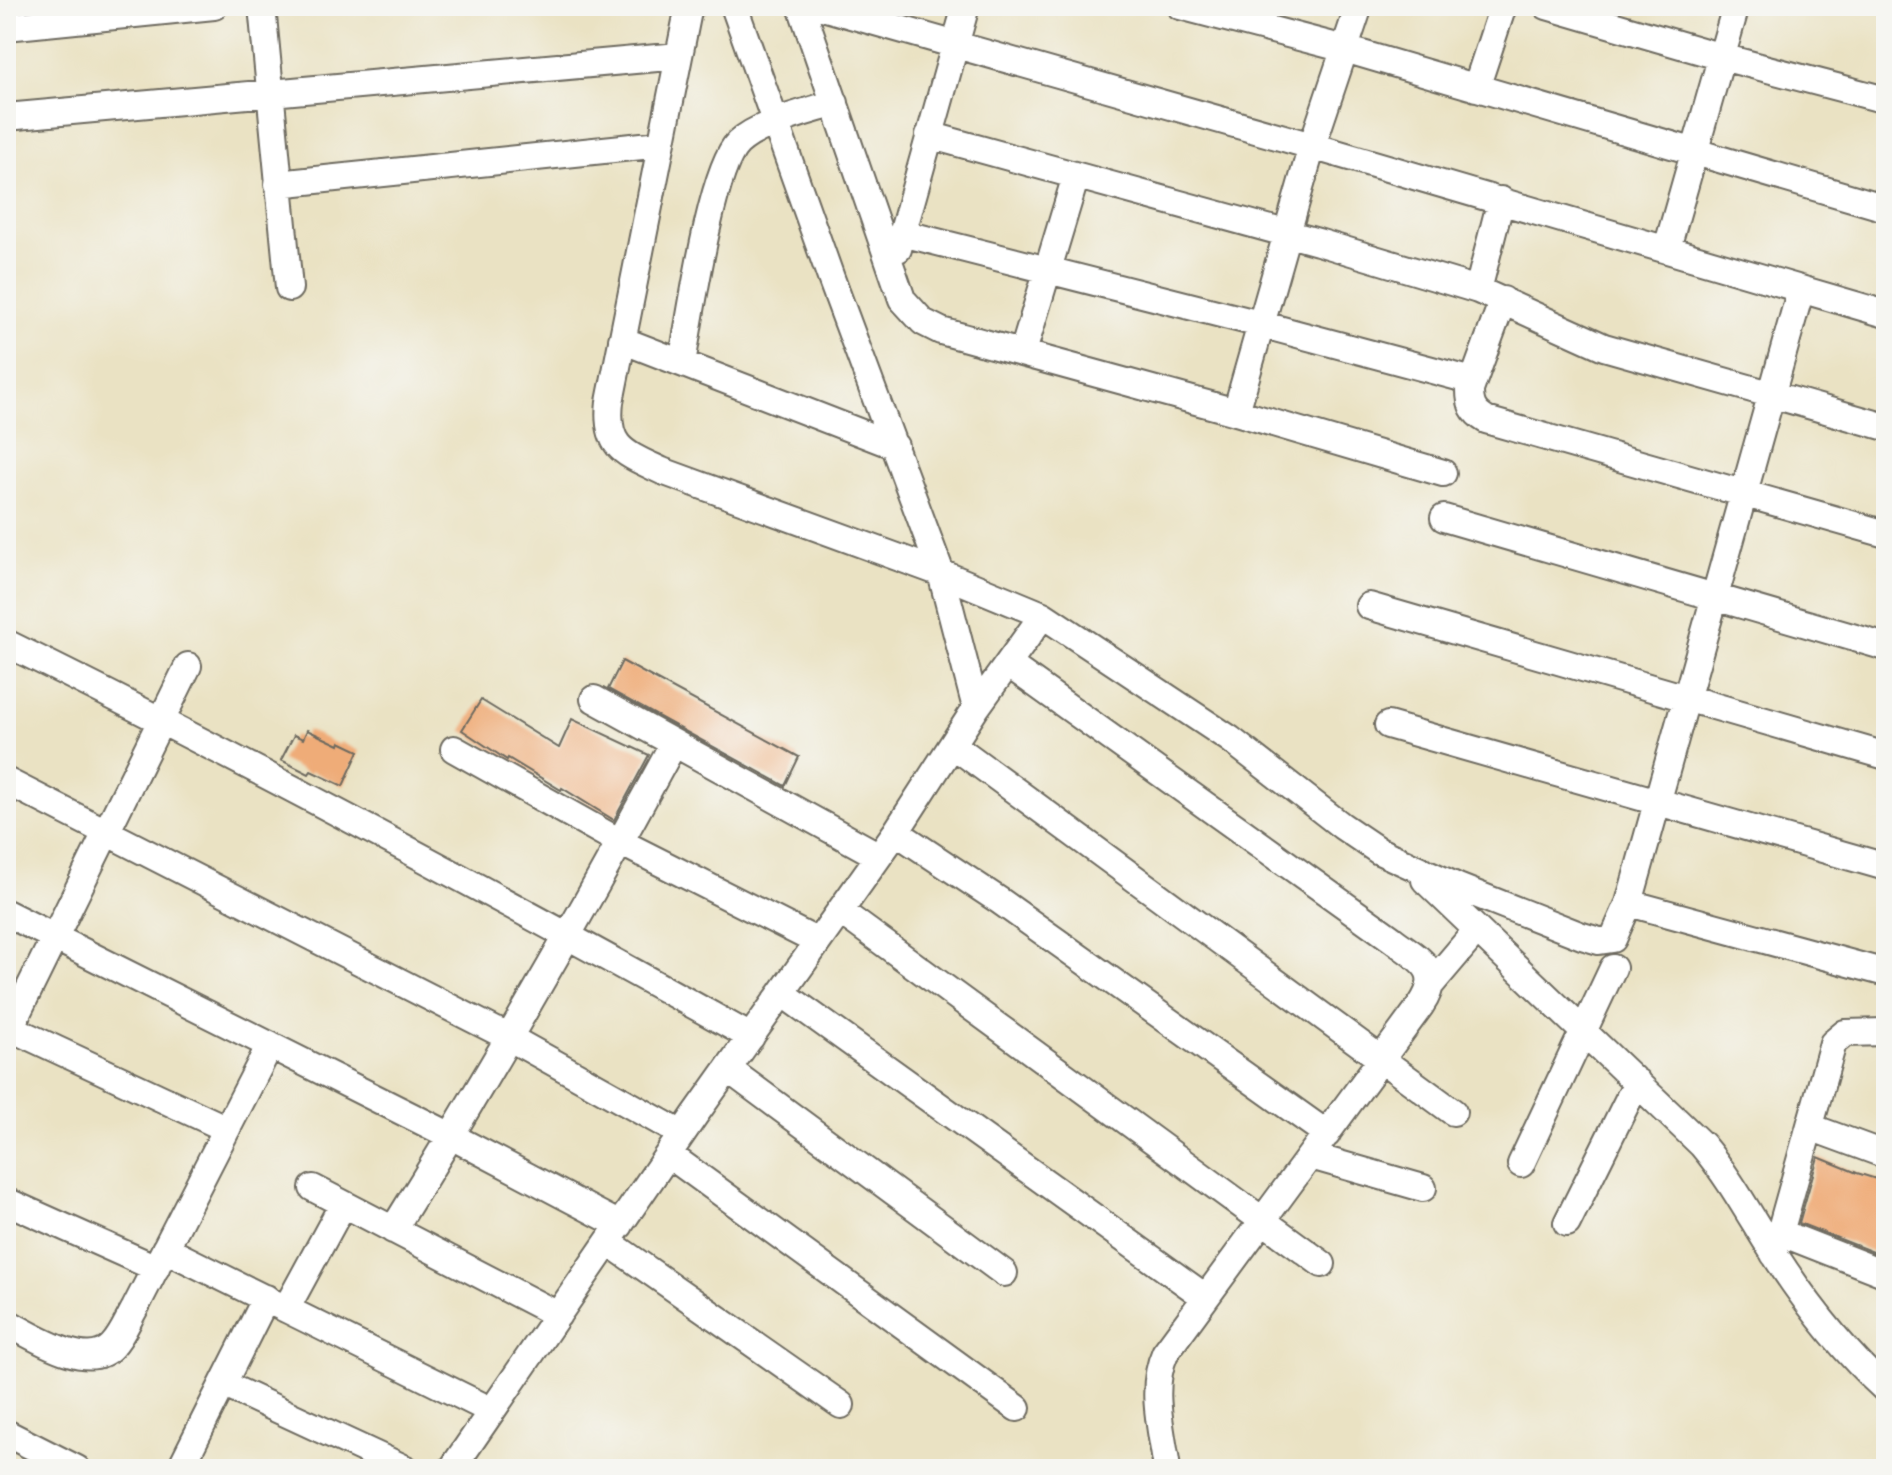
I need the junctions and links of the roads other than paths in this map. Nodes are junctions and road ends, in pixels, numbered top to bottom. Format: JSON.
{"nodes":[{"id":1,"x":214,"y":6,"type":"edge"},
{"id":2,"x":262,"y":6,"type":"edge"},
{"id":3,"x":689,"y":6,"type":"edge"},
{"id":4,"x":734,"y":6,"type":"edge"},
{"id":5,"x":801,"y":6,"type":"edge"},
{"id":6,"x":819,"y":6,"type":"edge"},
{"id":7,"x":966,"y":6,"type":"edge"},
{"id":8,"x":1180,"y":6,"type":"edge"},
{"id":9,"x":1359,"y":6,"type":"edge"},
{"id":10,"x":1503,"y":6,"type":"edge"},
{"id":11,"x":1547,"y":6,"type":"edge"},
{"id":12,"x":1736,"y":6,"type":"edge"},
{"id":13,"x":6,"y":27,"type":"edge"},
{"id":14,"x":955,"y":45,"type":"junction"},
{"id":15,"x":1345,"y":49,"type":"junction"},
{"id":16,"x":679,"y":56,"type":"junction"},
{"id":17,"x":1722,"y":57,"type":"junction"},
{"id":18,"x":1476,"y":88,"type":"junction"},
{"id":19,"x":272,"y":93,"type":"junction"},
{"id":20,"x":1886,"y":100,"type":"edge"},
{"id":21,"x":835,"y":103,"type":"junction"},
{"id":22,"x":6,"y":117,"type":"edge"},
{"id":23,"x":777,"y":123,"type":"junction"},
{"id":24,"x":929,"y":135,"type":"junction"},
{"id":25,"x":661,"y":144,"type":"junction"},
{"id":26,"x":1312,"y":146,"type":"junction"},
{"id":27,"x":1695,"y":152,"type":"junction"},
{"id":28,"x":1076,"y":176,"type":"junction"},
{"id":29,"x":278,"y":184,"type":"junction"},
{"id":30,"x":1501,"y":200,"type":"junction"},
{"id":31,"x":1886,"y":208,"type":"edge"},
{"id":32,"x":902,"y":233,"type":"junction"},
{"id":33,"x":1287,"y":234,"type":"junction"},
{"id":34,"x":1667,"y":248,"type":"junction"},
{"id":35,"x":1048,"y":270,"type":"junction"},
{"id":36,"x":893,"y":271,"type":"junction"},
{"id":37,"x":289,"y":288,"type":"dead end"},
{"id":38,"x":1801,"y":289,"type":"junction"},
{"id":39,"x":1491,"y":295,"type":"junction"},
{"id":40,"x":1886,"y":314,"type":"edge"},
{"id":41,"x":1260,"y":324,"type":"junction"},
{"id":42,"x":622,"y":340,"type":"junction"},
{"id":43,"x":1023,"y":352,"type":"junction"},
{"id":44,"x":682,"y":363,"type":"junction"},
{"id":45,"x":1473,"y":381,"type":"junction"},
{"id":46,"x":1771,"y":394,"type":"junction"},
{"id":47,"x":1236,"y":412,"type":"junction"},
{"id":48,"x":1886,"y":427,"type":"edge"},
{"id":49,"x":895,"y":446,"type":"junction"},
{"id":50,"x":1443,"y":473,"type":"dead end"},
{"id":51,"x":1743,"y":494,"type":"junction"},
{"id":52,"x":1444,"y":518,"type":"dead end"},
{"id":53,"x":1886,"y":534,"type":"edge"},
{"id":54,"x":941,"y":573,"type":"junction"},
{"id":55,"x":1713,"y":598,"type":"junction"},
{"id":56,"x":1369,"y":606,"type":"dead end"},
{"id":57,"x":1043,"y":615,"type":"junction"},
{"id":58,"x":6,"y":643,"type":"edge"},
{"id":59,"x":1886,"y":647,"type":"edge"},
{"id":60,"x":1008,"y":664,"type":"junction"},
{"id":61,"x":188,"y":666,"type":"dead end"},
{"id":62,"x":1685,"y":697,"type":"junction"},
{"id":63,"x":594,"y":699,"type":"dead end"},
{"id":64,"x":976,"y":708,"type":"junction"},
{"id":65,"x":162,"y":720,"type":"junction"},
{"id":66,"x":1388,"y":725,"type":"dead end"},
{"id":67,"x":674,"y":743,"type":"junction"},
{"id":68,"x":953,"y":745,"type":"junction"},
{"id":69,"x":454,"y":749,"type":"dead end"},
{"id":70,"x":1886,"y":756,"type":"edge"},
{"id":71,"x":6,"y":781,"type":"edge"},
{"id":72,"x":1655,"y":801,"type":"junction"},
{"id":73,"x":105,"y":831,"type":"junction"},
{"id":74,"x":896,"y":832,"type":"junction"},
{"id":75,"x":620,"y":842,"type":"junction"},
{"id":76,"x":879,"y":856,"type":"junction"},
{"id":77,"x":1886,"y":867,"type":"edge"},
{"id":78,"x":1414,"y":869,"type":"junction"},
{"id":79,"x":1629,"y":903,"type":"junction"},
{"id":80,"x":840,"y":911,"type":"junction"},
{"id":81,"x":6,"y":913,"type":"edge"},
{"id":82,"x":1477,"y":930,"type":"junction"},
{"id":83,"x":567,"y":934,"type":"junction"},
{"id":84,"x":53,"y":936,"type":"junction"},
{"id":85,"x":818,"y":942,"type":"junction"},
{"id":86,"x":1613,"y":968,"type":"dead end"},
{"id":87,"x":1886,"y":973,"type":"edge"},
{"id":88,"x":1432,"y":983,"type":"junction"},
{"id":89,"x":782,"y":993,"type":"junction"},
{"id":90,"x":7,"y":1030,"type":"edge"},
{"id":91,"x":1583,"y":1031,"type":"junction"},
{"id":92,"x":1886,"y":1032,"type":"edge"},
{"id":93,"x":508,"y":1037,"type":"junction"},
{"id":94,"x":751,"y":1037,"type":"junction"},
{"id":95,"x":270,"y":1045,"type":"junction"},
{"id":96,"x":1382,"y":1058,"type":"junction"},
{"id":97,"x":728,"y":1069,"type":"junction"},
{"id":98,"x":1637,"y":1082,"type":"junction"},
{"id":99,"x":1453,"y":1112,"type":"dead end"},
{"id":100,"x":1810,"y":1127,"type":"junction"},
{"id":101,"x":227,"y":1129,"type":"junction"},
{"id":102,"x":1327,"y":1134,"type":"junction"},
{"id":103,"x":451,"y":1136,"type":"junction"},
{"id":104,"x":675,"y":1144,"type":"junction"},
{"id":105,"x":1886,"y":1155,"type":"edge"},
{"id":106,"x":1311,"y":1156,"type":"junction"},
{"id":107,"x":1521,"y":1164,"type":"dead end"},
{"id":108,"x":313,"y":1188,"type":"dead end"},
{"id":109,"x":1423,"y":1188,"type":"dead end"},
{"id":110,"x":6,"y":1201,"type":"edge"},
{"id":111,"x":343,"y":1204,"type":"junction"},
{"id":112,"x":1262,"y":1221,"type":"junction"},
{"id":113,"x":1567,"y":1223,"type":"dead end"},
{"id":114,"x":393,"y":1230,"type":"junction"},
{"id":115,"x":614,"y":1234,"type":"junction"},
{"id":116,"x":1776,"y":1243,"type":"junction"},
{"id":117,"x":160,"y":1258,"type":"junction"},
{"id":118,"x":1322,"y":1264,"type":"dead end"},
{"id":119,"x":1004,"y":1273,"type":"dead end"},
{"id":120,"x":1886,"y":1274,"type":"edge"},
{"id":121,"x":1205,"y":1297,"type":"junction"},
{"id":122,"x":276,"y":1304,"type":"junction"},
{"id":123,"x":558,"y":1315,"type":"junction"},
{"id":124,"x":6,"y":1322,"type":"edge"},
{"id":125,"x":223,"y":1384,"type":"junction"},
{"id":126,"x":1886,"y":1390,"type":"edge"},
{"id":127,"x":841,"y":1405,"type":"dead end"},
{"id":128,"x":1017,"y":1408,"type":"dead end"},
{"id":129,"x":492,"y":1411,"type":"junction"},
{"id":130,"x":6,"y":1433,"type":"edge"},
{"id":131,"x":77,"y":1469,"type":"edge"},
{"id":132,"x":180,"y":1469,"type":"edge"},
{"id":133,"x":406,"y":1469,"type":"edge"},
{"id":134,"x":452,"y":1469,"type":"edge"},
{"id":135,"x":1167,"y":1469,"type":"edge"}],
"edges":[{"from":1,"to":13,"type":"street"},
{"from":2,"to":19,"type":"street"},
{"from":3,"to":16,"type":"street"},
{"from":4,"to":23,"type":"street"},
{"from":5,"to":21,"type":"street"},
{"from":6,"to":14,"type":"street"},
{"from":7,"to":14,"type":"street"},
{"from":8,"to":15,"type":"street"},
{"from":9,"to":15,"type":"street"},
{"from":10,"to":18,"type":"street"},
{"from":11,"to":17,"type":"street"},
{"from":12,"to":17,"type":"street"},
{"from":14,"to":24,"type":"street"},
{"from":14,"to":26,"type":"street"},
{"from":15,"to":18,"type":"street"},
{"from":15,"to":26,"type":"street"},
{"from":16,"to":19,"type":"street"},
{"from":16,"to":25,"type":"street"},
{"from":17,"to":20,"type":"street"},
{"from":17,"to":27,"type":"street"},
{"from":18,"to":27,"type":"street"},
{"from":19,"to":22,"type":"street"},
{"from":19,"to":29,"type":"street"},
{"from":21,"to":23,"type":"street"},
{"from":21,"to":36,"type":"street"},
{"from":23,"to":44,"type":"street"},
{"from":23,"to":49,"type":"street"},
{"from":24,"to":28,"type":"street"},
{"from":24,"to":32,"type":"street"},
{"from":25,"to":29,"type":"street"},
{"from":25,"to":42,"type":"street"},
{"from":26,"to":30,"type":"street"},
{"from":26,"to":33,"type":"street"},
{"from":27,"to":31,"type":"street"},
{"from":27,"to":34,"type":"street"},
{"from":28,"to":33,"type":"street"},
{"from":28,"to":35,"type":"street"},
{"from":29,"to":37,"type":"street"},
{"from":30,"to":34,"type":"street"},
{"from":30,"to":39,"type":"street"},
{"from":32,"to":35,"type":"street"},
{"from":32,"to":36,"type":"street"},
{"from":33,"to":39,"type":"street"},
{"from":33,"to":41,"type":"street"},
{"from":34,"to":38,"type":"street"},
{"from":35,"to":41,"type":"street"},
{"from":35,"to":43,"type":"street"},
{"from":36,"to":43,"type":"street"},
{"from":38,"to":40,"type":"street"},
{"from":38,"to":46,"type":"street"},
{"from":39,"to":45,"type":"street"},
{"from":39,"to":46,"type":"street"},
{"from":41,"to":45,"type":"street"},
{"from":41,"to":47,"type":"street"},
{"from":42,"to":44,"type":"street"},
{"from":42,"to":54,"type":"street"},
{"from":43,"to":47,"type":"street"},
{"from":44,"to":49,"type":"street"},
{"from":45,"to":51,"type":"street"},
{"from":46,"to":48,"type":"street"},
{"from":46,"to":51,"type":"street"},
{"from":47,"to":50,"type":"street"},
{"from":49,"to":54,"type":"street"},
{"from":51,"to":53,"type":"street"},
{"from":51,"to":55,"type":"street"},
{"from":52,"to":55,"type":"street"},
{"from":54,"to":57,"type":"street"},
{"from":54,"to":64,"type":"street"},
{"from":55,"to":59,"type":"street"},
{"from":55,"to":62,"type":"street"},
{"from":56,"to":62,"type":"street"},
{"from":57,"to":60,"type":"street"},
{"from":57,"to":78,"type":"street"},
{"from":58,"to":65,"type":"street"},
{"from":60,"to":64,"type":"street"},
{"from":60,"to":88,"type":"street"},
{"from":61,"to":65,"type":"street"},
{"from":62,"to":70,"type":"street"},
{"from":62,"to":72,"type":"street"},
{"from":63,"to":67,"type":"street"},
{"from":64,"to":68,"type":"street"},
{"from":65,"to":73,"type":"street"},
{"from":65,"to":83,"type":"street"},
{"from":66,"to":72,"type":"street"},
{"from":67,"to":75,"type":"street"},
{"from":67,"to":76,"type":"street"},
{"from":68,"to":74,"type":"street"},
{"from":68,"to":96,"type":"street"},
{"from":69,"to":75,"type":"street"},
{"from":71,"to":73,"type":"street"},
{"from":72,"to":77,"type":"street"},
{"from":72,"to":79,"type":"street"},
{"from":73,"to":84,"type":"street"},
{"from":73,"to":93,"type":"street"},
{"from":74,"to":76,"type":"street"},
{"from":74,"to":102,"type":"street"},
{"from":75,"to":83,"type":"street"},
{"from":75,"to":85,"type":"street"},
{"from":76,"to":80,"type":"street"},
{"from":78,"to":79,"type":"street"},
{"from":78,"to":82,"type":"street"},
{"from":79,"to":87,"type":"street"},
{"from":80,"to":85,"type":"street"},
{"from":80,"to":112,"type":"street"},
{"from":81,"to":84,"type":"street"},
{"from":82,"to":88,"type":"street"},
{"from":82,"to":91,"type":"street"},
{"from":83,"to":93,"type":"street"},
{"from":83,"to":94,"type":"street"},
{"from":84,"to":90,"type":"street"},
{"from":84,"to":95,"type":"street"},
{"from":85,"to":89,"type":"street"},
{"from":86,"to":91,"type":"street"},
{"from":88,"to":96,"type":"street"},
{"from":89,"to":94,"type":"street"},
{"from":89,"to":121,"type":"street"},
{"from":90,"to":101,"type":"street"},
{"from":91,"to":98,"type":"street"},
{"from":91,"to":107,"type":"street"},
{"from":92,"to":100,"type":"street"},
{"from":93,"to":103,"type":"street"},
{"from":93,"to":104,"type":"street"},
{"from":94,"to":97,"type":"street"},
{"from":95,"to":101,"type":"street"},
{"from":95,"to":103,"type":"street"},
{"from":96,"to":99,"type":"street"},
{"from":96,"to":102,"type":"street"},
{"from":97,"to":104,"type":"street"},
{"from":97,"to":119,"type":"street"},
{"from":98,"to":113,"type":"street"},
{"from":98,"to":116,"type":"street"},
{"from":100,"to":105,"type":"street"},
{"from":100,"to":116,"type":"street"},
{"from":101,"to":117,"type":"street"},
{"from":102,"to":106,"type":"street"},
{"from":103,"to":114,"type":"street"},
{"from":103,"to":115,"type":"street"},
{"from":104,"to":115,"type":"street"},
{"from":104,"to":128,"type":"street"},
{"from":106,"to":109,"type":"street"},
{"from":106,"to":112,"type":"street"},
{"from":108,"to":111,"type":"street"},
{"from":110,"to":117,"type":"street"},
{"from":111,"to":114,"type":"street"},
{"from":111,"to":122,"type":"street"},
{"from":112,"to":118,"type":"street"},
{"from":112,"to":121,"type":"street"},
{"from":114,"to":123,"type":"street"},
{"from":115,"to":123,"type":"street"},
{"from":115,"to":127,"type":"street"},
{"from":116,"to":120,"type":"street"},
{"from":116,"to":126,"type":"street"},
{"from":117,"to":122,"type":"street"},
{"from":117,"to":124,"type":"street"},
{"from":121,"to":135,"type":"street"},
{"from":122,"to":125,"type":"street"},
{"from":122,"to":129,"type":"street"},
{"from":123,"to":129,"type":"street"},
{"from":125,"to":132,"type":"street"},
{"from":125,"to":133,"type":"street"},
{"from":129,"to":134,"type":"street"},
{"from":130,"to":131,"type":"street"}]}
